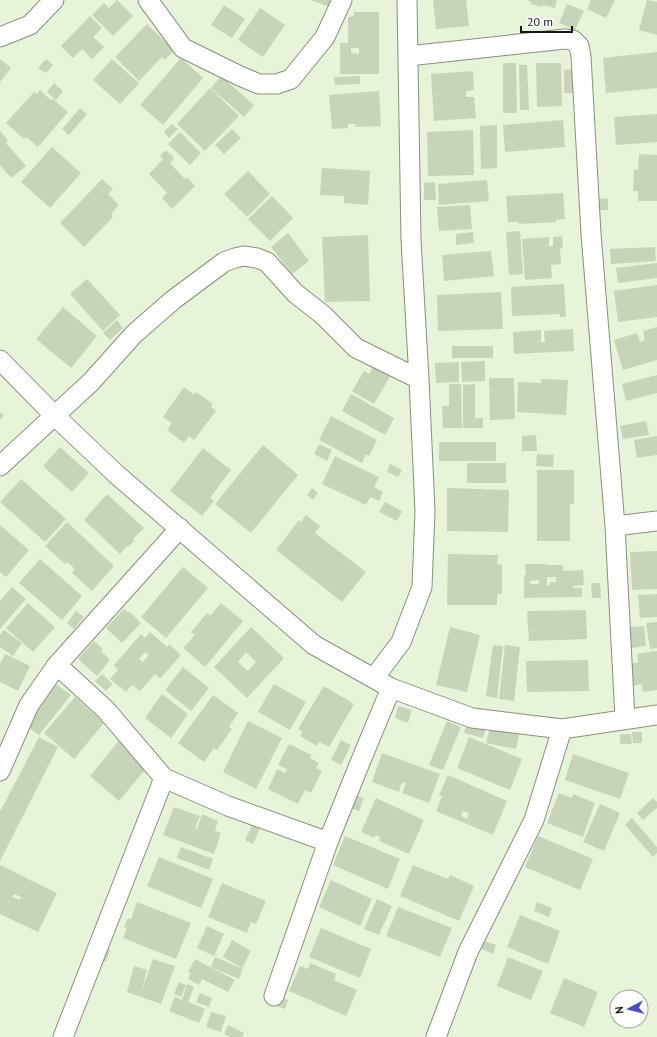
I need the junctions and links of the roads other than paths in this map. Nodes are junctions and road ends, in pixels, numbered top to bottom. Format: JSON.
{"nodes":[{"id":1,"x":54,"y":0,"type":"edge"},
{"id":2,"x":148,"y":0,"type":"edge"},
{"id":3,"x":342,"y":0,"type":"edge"},
{"id":4,"x":407,"y":0,"type":"edge"},
{"id":5,"x":0,"y":37,"type":"edge"},
{"id":6,"x":408,"y":56,"type":"junction"},
{"id":7,"x":0,"y":360,"type":"edge"},
{"id":8,"x":419,"y":379,"type":"junction"},
{"id":9,"x":55,"y":416,"type":"junction"},
{"id":10,"x":0,"y":466,"type":"edge"},
{"id":11,"x":657,"y":522,"type":"edge"},
{"id":12,"x":615,"y":526,"type":"junction"},
{"id":13,"x":180,"y":528,"type":"junction"},
{"id":14,"x":57,"y":665,"type":"junction"},
{"id":15,"x":374,"y":678,"type":"junction"},
{"id":16,"x":391,"y":688,"type":"junction"},
{"id":17,"x":625,"y":719,"type":"junction"},
{"id":18,"x":653,"y":720,"type":"edge"},
{"id":19,"x":562,"y":729,"type":"junction"},
{"id":20,"x":0,"y":771,"type":"edge"},
{"id":21,"x":164,"y":778,"type":"junction"},
{"id":22,"x":328,"y":842,"type":"junction"},
{"id":23,"x":274,"y":996,"type":"dead end"},
{"id":24,"x":63,"y":1037,"type":"edge"},
{"id":25,"x":436,"y":1037,"type":"edge"}],
"edges":[{"from":1,"to":5,"type":"street"},
{"from":2,"to":3,"type":"street"},
{"from":4,"to":6,"type":"street"},
{"from":6,"to":8,"type":"street"},
{"from":6,"to":12,"type":"street"},
{"from":7,"to":9,"type":"street"},
{"from":8,"to":9,"type":"street"},
{"from":8,"to":15,"type":"street"},
{"from":9,"to":10,"type":"street"},
{"from":9,"to":13,"type":"street"},
{"from":11,"to":12,"type":"street"},
{"from":12,"to":17,"type":"street"},
{"from":13,"to":14,"type":"street"},
{"from":13,"to":15,"type":"street"},
{"from":14,"to":20,"type":"street"},
{"from":14,"to":21,"type":"street"},
{"from":15,"to":16,"type":"street"},
{"from":16,"to":19,"type":"street"},
{"from":16,"to":22,"type":"street"},
{"from":17,"to":18,"type":"street"},
{"from":17,"to":19,"type":"street"},
{"from":19,"to":25,"type":"street"},
{"from":21,"to":22,"type":"street"},
{"from":21,"to":24,"type":"street"},
{"from":22,"to":23,"type":"street"}]}
